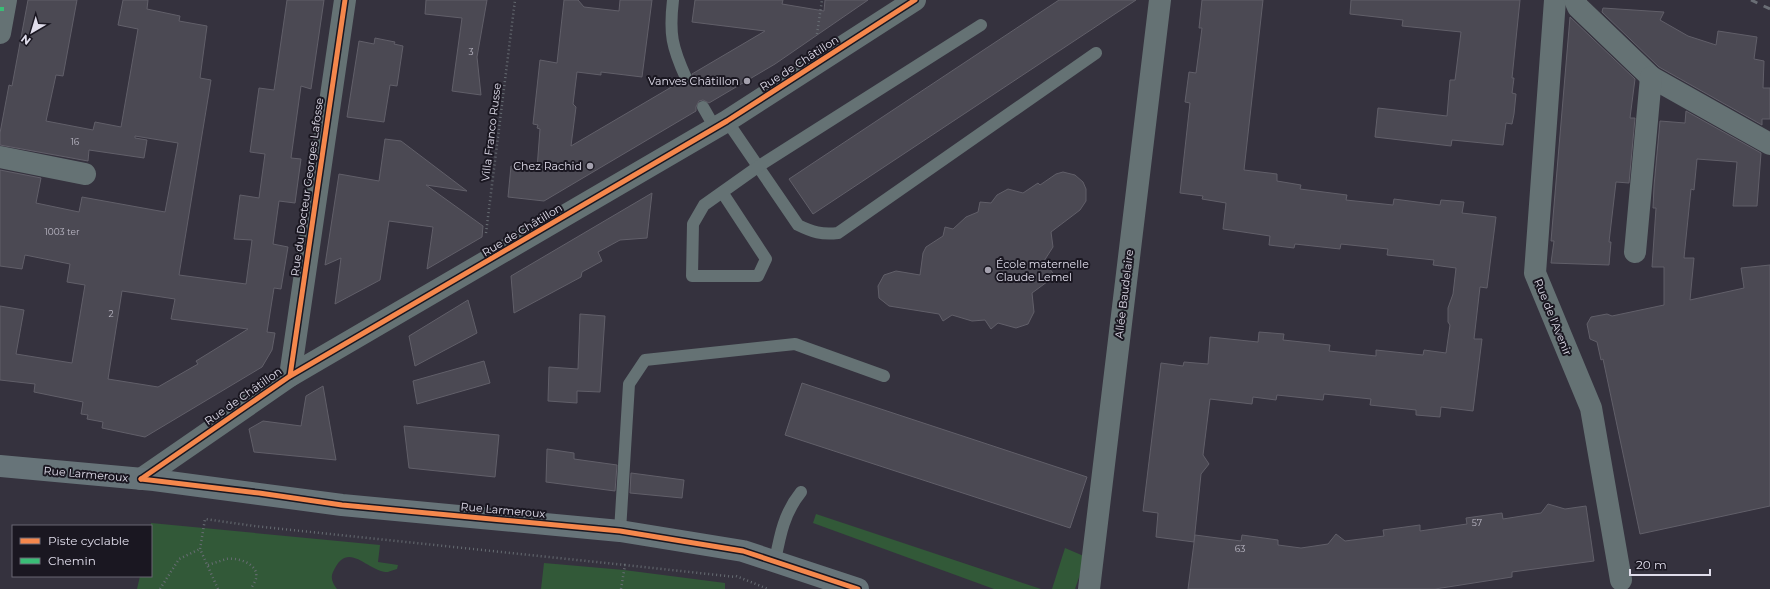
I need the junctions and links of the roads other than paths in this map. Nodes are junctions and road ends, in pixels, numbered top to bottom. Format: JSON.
{"nodes":[{"id":1,"x":6,"y":0,"type":"edge"},
{"id":2,"x":345,"y":0,"type":"edge"},
{"id":3,"x":673,"y":0,"type":"edge"},
{"id":4,"x":915,"y":0,"type":"edge"},
{"id":5,"x":1160,"y":0,"type":"edge"},
{"id":6,"x":1556,"y":0,"type":"edge"},
{"id":7,"x":1575,"y":0,"type":"edge"},
{"id":8,"x":981,"y":24,"type":"dead end"},
{"id":9,"x":0,"y":33,"type":"edge"},
{"id":10,"x":1096,"y":53,"type":"dead end"},
{"id":11,"x":1651,"y":77,"type":"junction"},
{"id":12,"x":686,"y":78,"type":"dead end"},
{"id":13,"x":703,"y":107,"type":"dead end"},
{"id":14,"x":721,"y":125,"type":"junction"},
{"id":15,"x":1770,"y":144,"type":"edge"},
{"id":16,"x":0,"y":157,"type":"edge"},
{"id":17,"x":759,"y":166,"type":"junction"},
{"id":18,"x":85,"y":174,"type":"dead end"},
{"id":19,"x":722,"y":192,"type":"junction"},
{"id":20,"x":1635,"y":252,"type":"dead end"},
{"id":21,"x":290,"y":376,"type":"junction"},
{"id":22,"x":884,"y":376,"type":"dead end"},
{"id":23,"x":0,"y":466,"type":"edge"},
{"id":24,"x":141,"y":479,"type":"junction"},
{"id":25,"x":801,"y":492,"type":"dead end"},
{"id":26,"x":620,"y":531,"type":"junction"},
{"id":27,"x":774,"y":561,"type":"junction"},
{"id":28,"x":1621,"y":580,"type":"dead end"},
{"id":29,"x":858,"y":589,"type":"edge"},
{"id":30,"x":1089,"y":589,"type":"edge"}],
"edges":[{"from":1,"to":9,"type":"street"},
{"from":2,"to":21,"type":"street","name":"Rue du Docteur Georges Lafosse"},
{"from":3,"to":12,"type":"lane"},
{"from":4,"to":14,"type":"street","name":"Rue de Châtillon"},
{"from":5,"to":30,"type":"street","name":"Allée Baudelaire"},
{"from":6,"to":28,"type":"street","name":"Rue de l'Avenir"},
{"from":7,"to":11,"type":"street"},
{"from":8,"to":17,"type":"lane"},
{"from":10,"to":17,"type":"lane"},
{"from":11,"to":15,"type":"street"},
{"from":11,"to":20,"type":"street"},
{"from":13,"to":14,"type":"lane"},
{"from":14,"to":17,"type":"lane"},
{"from":14,"to":21,"type":"street","name":"Rue de Châtillon"},
{"from":16,"to":18,"type":"street"},
{"from":17,"to":19,"type":"lane"},
{"from":19,"to":19,"type":"lane"},
{"from":21,"to":24,"type":"street","name":"Rue de Châtillon"},
{"from":22,"to":26,"type":"lane"},
{"from":23,"to":24,"type":"main road","name":"Rue Larmeroux"},
{"from":24,"to":26,"type":"main road","name":"Rue Larmeroux"},
{"from":25,"to":27,"type":"lane"},
{"from":26,"to":27,"type":"main road","name":"Rue Larmeroux"},
{"from":27,"to":29,"type":"main road","name":"Rue Larmeroux"}]}
